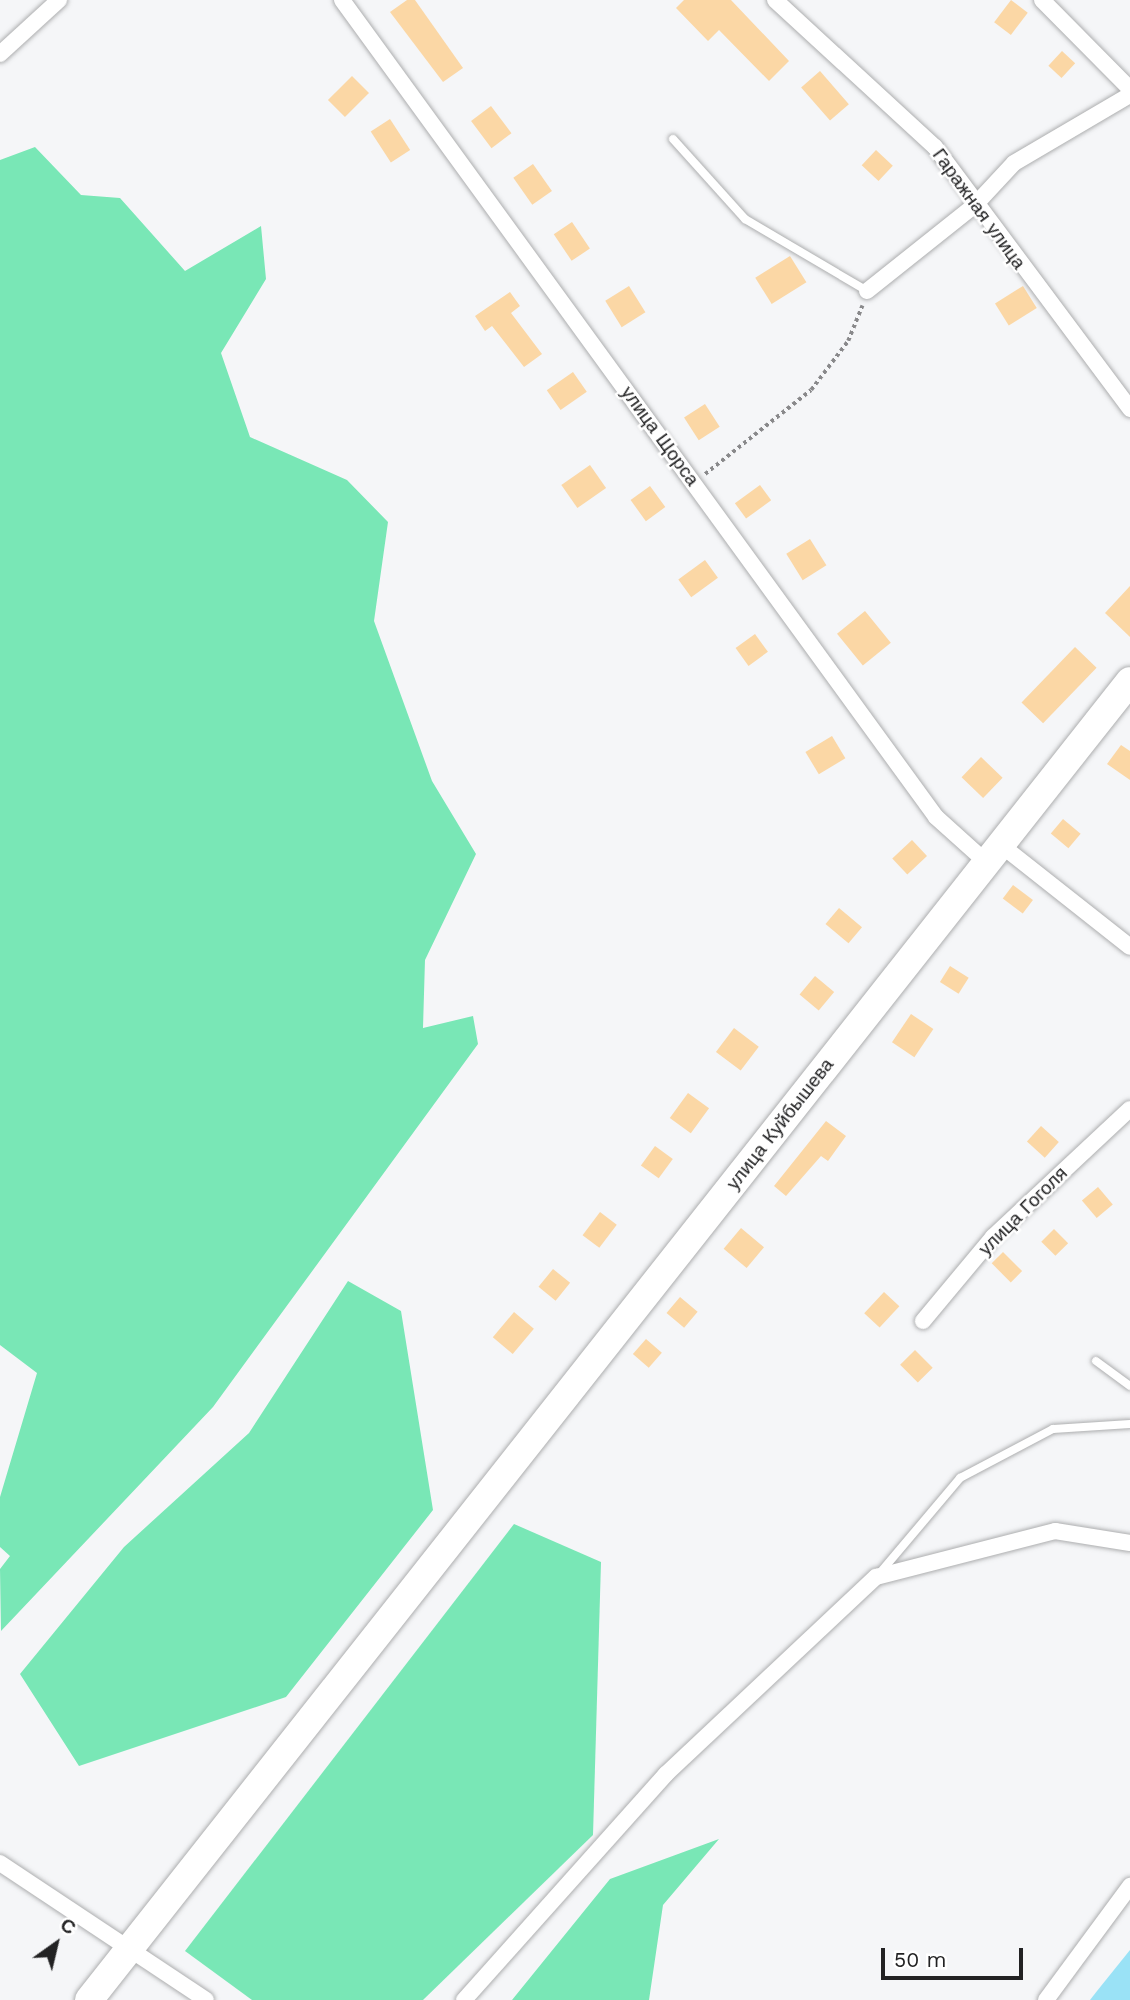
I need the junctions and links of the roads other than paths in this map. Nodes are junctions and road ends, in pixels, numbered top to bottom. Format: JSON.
{"nodes":[{"id":1,"x":59,"y":0,"type":"edge"},
{"id":2,"x":342,"y":0,"type":"edge"},
{"id":3,"x":775,"y":0,"type":"edge"},
{"id":4,"x":1042,"y":0,"type":"edge"},
{"id":5,"x":0,"y":54,"type":"edge"},
{"id":6,"x":1130,"y":92,"type":"edge"},
{"id":7,"x":673,"y":139,"type":"dead end"},
{"id":8,"x":975,"y":205,"type":"junction"},
{"id":9,"x":867,"y":291,"type":"joint"},
{"id":10,"x":1130,"y":409,"type":"edge"},
{"id":11,"x":1130,"y":681,"type":"edge"},
{"id":12,"x":994,"y":854,"type":"junction"},
{"id":13,"x":1130,"y":947,"type":"edge"},
{"id":14,"x":1130,"y":1109,"type":"edge"},
{"id":15,"x":923,"y":1321,"type":"dead end"},
{"id":16,"x":1096,"y":1360,"type":"dead end"},
{"id":17,"x":1130,"y":1386,"type":"edge"},
{"id":18,"x":1130,"y":1424,"type":"edge"},
{"id":19,"x":1130,"y":1543,"type":"edge"},
{"id":20,"x":876,"y":1577,"type":"junction"},
{"id":21,"x":0,"y":1863,"type":"edge"},
{"id":22,"x":1130,"y":1886,"type":"edge"},
{"id":23,"x":130,"y":1948,"type":"junction"},
{"id":24,"x":89,"y":2000,"type":"edge"},
{"id":25,"x":206,"y":2000,"type":"edge"},
{"id":26,"x":464,"y":2000,"type":"edge"},
{"id":27,"x":1045,"y":2000,"type":"edge"}],
"edges":[{"from":1,"to":5,"type":"street"},
{"from":2,"to":12,"type":"street","name":"улица Щорса"},
{"from":3,"to":8,"type":"street","name":"Гаражная улица"},
{"from":4,"to":6,"type":"street"},
{"from":6,"to":8,"type":"street"},
{"from":7,"to":9,"type":"lane"},
{"from":8,"to":9,"type":"street"},
{"from":8,"to":10,"type":"street","name":"Гаражная улица"},
{"from":11,"to":12,"type":"highway","name":"улица Куйбышева"},
{"from":12,"to":13,"type":"street","name":"улица Щорса"},
{"from":12,"to":23,"type":"highway","name":"улица Куйбышева"},
{"from":14,"to":15,"type":"street","name":"улица Гоголя"},
{"from":16,"to":17,"type":"lane"},
{"from":18,"to":20,"type":"lane"},
{"from":19,"to":20,"type":"street"},
{"from":20,"to":26,"type":"street"},
{"from":21,"to":23,"type":"street"},
{"from":22,"to":27,"type":"street"},
{"from":23,"to":24,"type":"highway","name":"улица Куйбышева"},
{"from":23,"to":25,"type":"street"}]}
